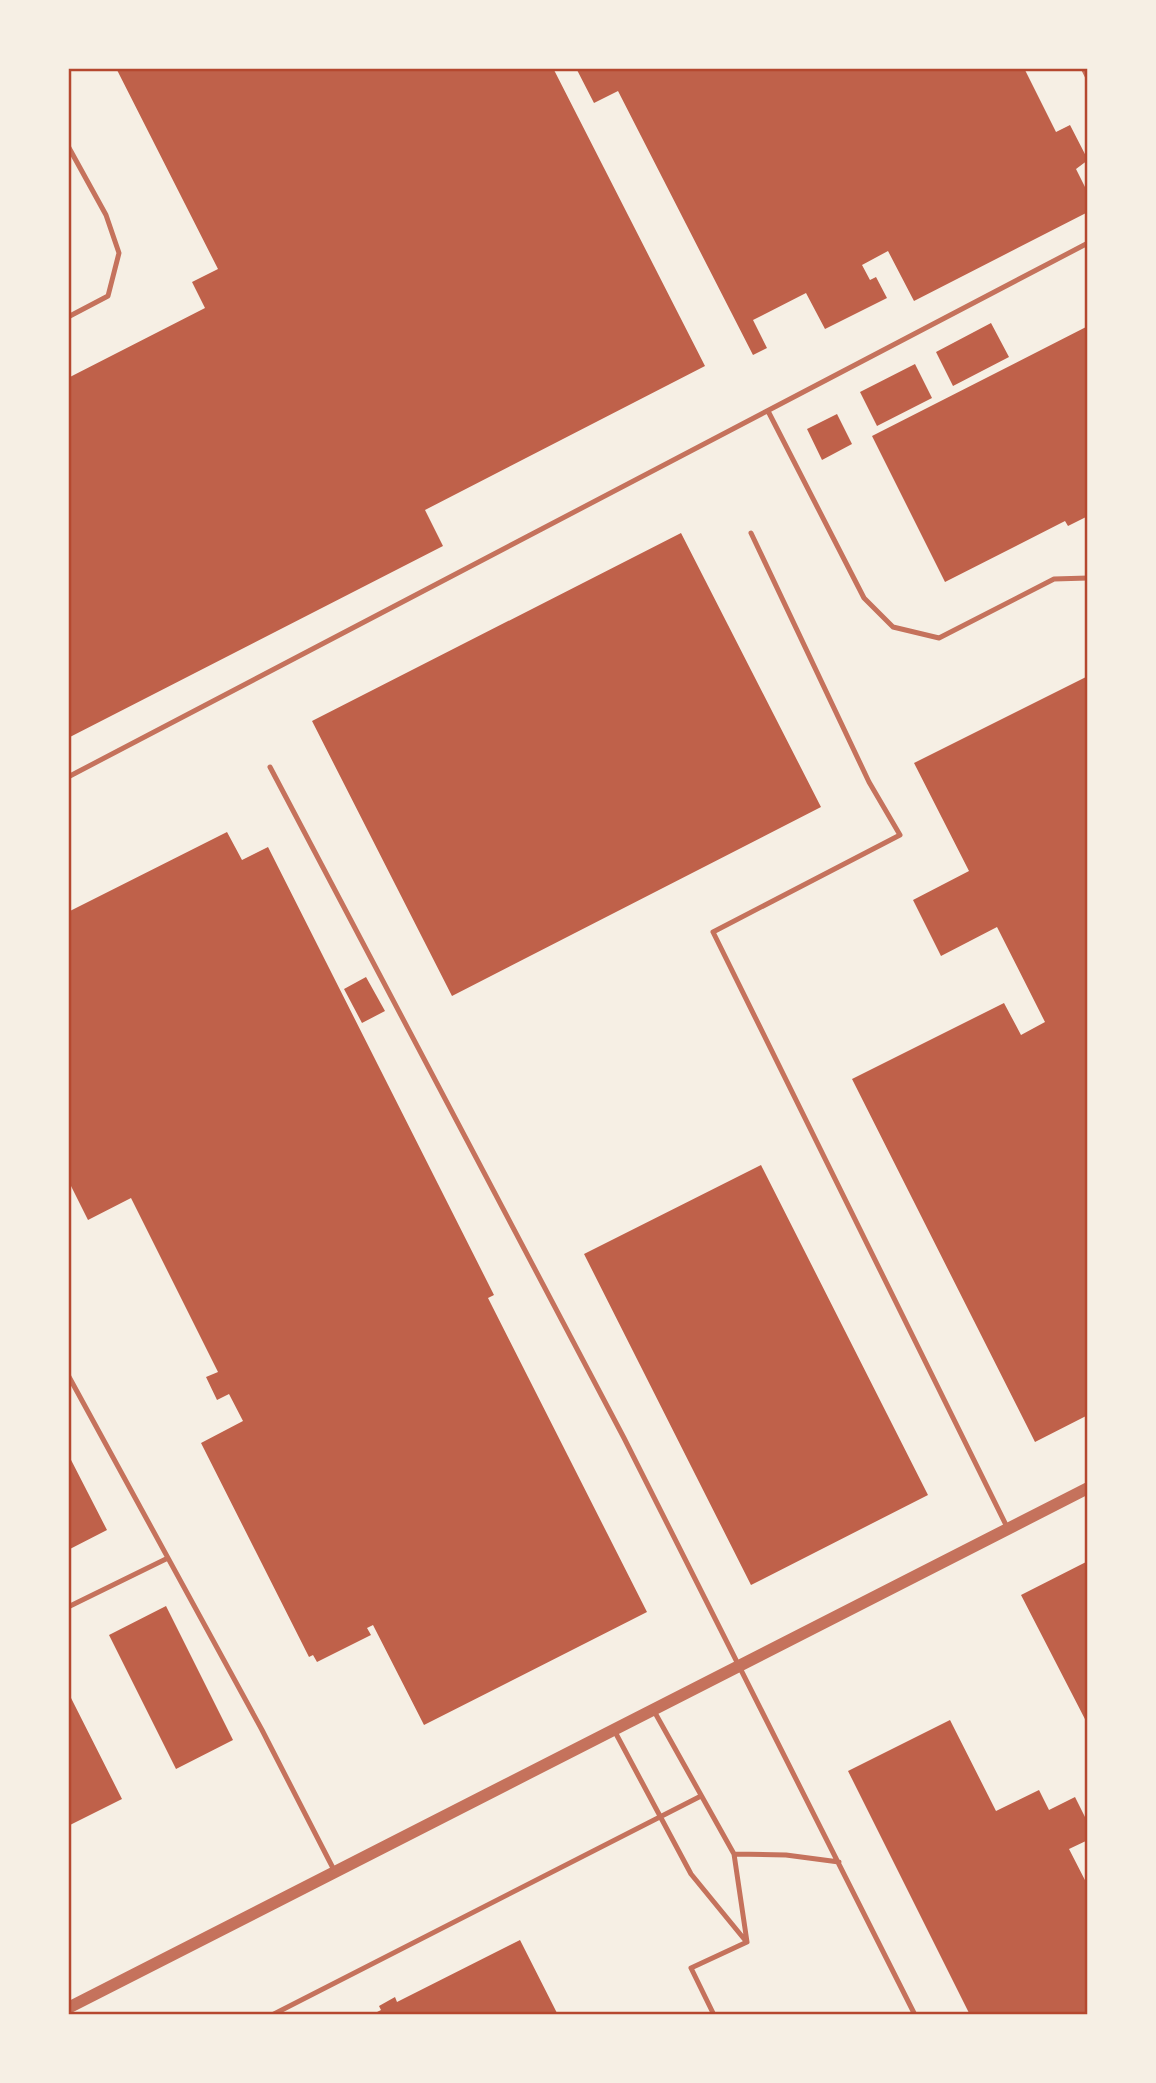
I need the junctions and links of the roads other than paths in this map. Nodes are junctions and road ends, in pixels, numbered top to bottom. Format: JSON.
{"nodes":[{"id":1,"x":1083,"y":68,"type":"edge"},
{"id":2,"x":1088,"y":78,"type":"edge"},
{"id":3,"x":68,"y":146,"type":"edge"},
{"id":4,"x":1088,"y":243,"type":"edge"},
{"id":5,"x":68,"y":317,"type":"edge"},
{"id":6,"x":768,"y":411,"type":"junction"},
{"id":7,"x":751,"y":533,"type":"dead end"},
{"id":8,"x":1088,"y":578,"type":"edge"},
{"id":9,"x":270,"y":767,"type":"dead end"},
{"id":10,"x":68,"y":777,"type":"edge"},
{"id":11,"x":68,"y":1375,"type":"edge"},
{"id":12,"x":1088,"y":1488,"type":"edge"},
{"id":13,"x":1008,"y":1529,"type":"junction"},
{"id":14,"x":168,"y":1558,"type":"junction"},
{"id":15,"x":68,"y":1607,"type":"edge"},
{"id":16,"x":741,"y":1665,"type":"junction"},
{"id":17,"x":653,"y":1710,"type":"junction"},
{"id":18,"x":614,"y":1730,"type":"junction"},
{"id":19,"x":701,"y":1796,"type":"junction"},
{"id":20,"x":661,"y":1817,"type":"junction"},
{"id":21,"x":734,"y":1854,"type":"junction"},
{"id":22,"x":839,"y":1862,"type":"junction"},
{"id":23,"x":335,"y":1872,"type":"junction"},
{"id":24,"x":747,"y":1942,"type":"junction"},
{"id":25,"x":68,"y":2008,"type":"edge"},
{"id":26,"x":272,"y":2015,"type":"edge"},
{"id":27,"x":715,"y":2015,"type":"edge"},
{"id":28,"x":915,"y":2015,"type":"edge"}],
"edges":[{"from":1,"to":2,"type":"lane"},
{"from":3,"to":5,"type":"lane"},
{"from":4,"to":6,"type":"lane"},
{"from":6,"to":8,"type":"lane"},
{"from":6,"to":10,"type":"lane"},
{"from":7,"to":13,"type":"lane"},
{"from":9,"to":16,"type":"lane"},
{"from":11,"to":14,"type":"lane"},
{"from":12,"to":13,"type":"street"},
{"from":13,"to":16,"type":"street"},
{"from":14,"to":15,"type":"lane"},
{"from":14,"to":23,"type":"lane"},
{"from":16,"to":17,"type":"street"},
{"from":16,"to":22,"type":"lane"},
{"from":17,"to":18,"type":"street"},
{"from":17,"to":19,"type":"lane"},
{"from":18,"to":20,"type":"lane"},
{"from":18,"to":23,"type":"street"},
{"from":19,"to":20,"type":"lane"},
{"from":19,"to":21,"type":"lane"},
{"from":20,"to":24,"type":"lane"},
{"from":20,"to":26,"type":"lane"},
{"from":21,"to":22,"type":"lane"},
{"from":21,"to":24,"type":"lane"},
{"from":22,"to":28,"type":"lane"},
{"from":23,"to":25,"type":"street"},
{"from":24,"to":27,"type":"lane"}]}
